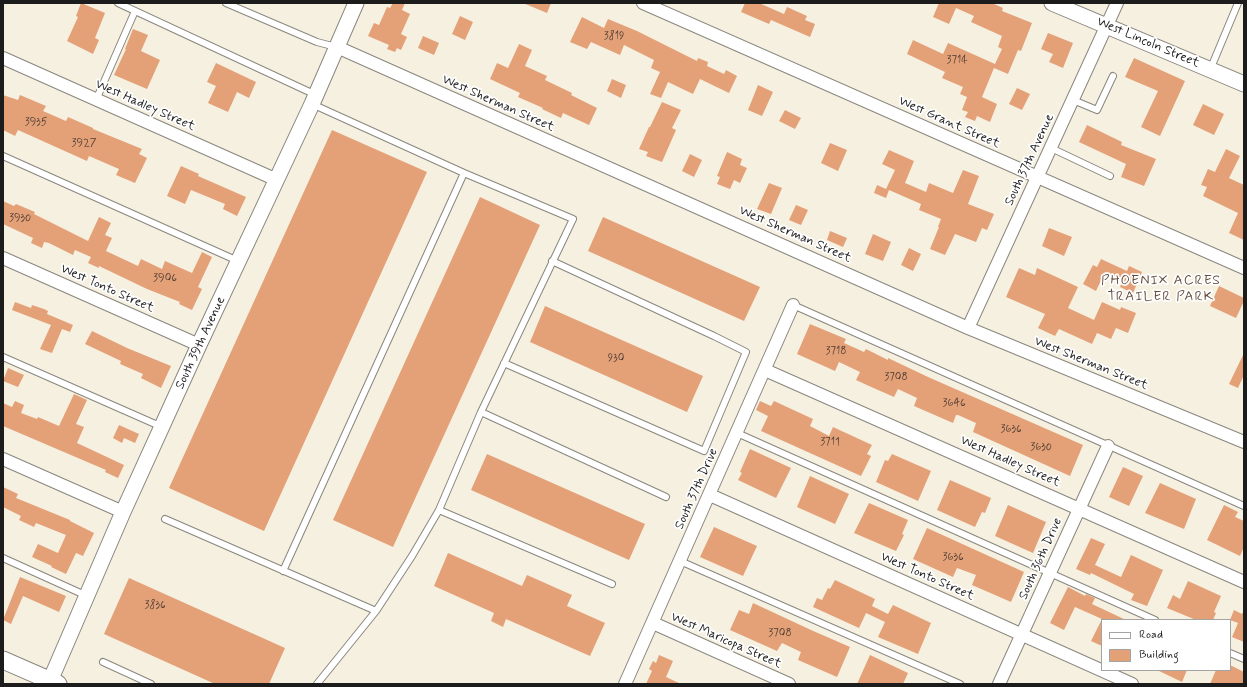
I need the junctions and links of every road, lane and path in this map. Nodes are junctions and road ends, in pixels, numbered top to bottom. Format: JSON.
{"nodes":[{"id":1,"x":118,"y":3,"type":"edge"},
{"id":2,"x":226,"y":3,"type":"edge"},
{"id":3,"x":356,"y":3,"type":"edge"},
{"id":4,"x":643,"y":3,"type":"edge"},
{"id":5,"x":1052,"y":3,"type":"edge"},
{"id":6,"x":1117,"y":3,"type":"edge"},
{"id":7,"x":1238,"y":3,"type":"edge"},
{"id":8,"x":135,"y":11,"type":"junction"},
{"id":9,"x":1107,"y":26,"type":"junction"},
{"id":10,"x":337,"y":47,"type":"junction"},
{"id":11,"x":3,"y":58,"type":"edge"},
{"id":12,"x":1210,"y":70,"type":"junction"},
{"id":13,"x":1113,"y":76,"type":"dead end"},
{"id":14,"x":1244,"y":84,"type":"edge"},
{"id":15,"x":96,"y":100,"type":"junction"},
{"id":16,"x":314,"y":100,"type":"junction"},
{"id":17,"x":1073,"y":100,"type":"junction"},
{"id":18,"x":1051,"y":148,"type":"junction"},
{"id":19,"x":3,"y":156,"type":"edge"},
{"id":20,"x":464,"y":173,"type":"junction"},
{"id":21,"x":1110,"y":176,"type":"dead end"},
{"id":22,"x":1037,"y":178,"type":"junction"},
{"id":23,"x":277,"y":180,"type":"junction"},
{"id":24,"x":3,"y":258,"type":"edge"},
{"id":25,"x":238,"y":261,"type":"junction"},
{"id":26,"x":552,"y":261,"type":"junction"},
{"id":27,"x":1244,"y":268,"type":"edge"},
{"id":28,"x":793,"y":305,"type":"joint"},
{"id":29,"x":968,"y":328,"type":"junction"},
{"id":30,"x":199,"y":345,"type":"junction"},
{"id":31,"x":3,"y":357,"type":"edge"},
{"id":32,"x":504,"y":363,"type":"junction"},
{"id":33,"x":765,"y":370,"type":"junction"},
{"id":34,"x":480,"y":412,"type":"junction"},
{"id":35,"x":162,"y":427,"type":"junction"},
{"id":36,"x":737,"y":433,"type":"junction"},
{"id":37,"x":1244,"y":442,"type":"edge"},
{"id":38,"x":1108,"y":446,"type":"junction"},
{"id":39,"x":3,"y":459,"type":"edge"},
{"id":40,"x":710,"y":495,"type":"junction"},
{"id":41,"x":666,"y":497,"type":"dead end"},
{"id":42,"x":1244,"y":506,"type":"edge"},
{"id":43,"x":1079,"y":508,"type":"junction"},
{"id":44,"x":439,"y":510,"type":"junction"},
{"id":45,"x":124,"y":512,"type":"junction"},
{"id":46,"x":165,"y":518,"type":"dead end"},
{"id":47,"x":3,"y":558,"type":"edge"},
{"id":48,"x":680,"y":561,"type":"junction"},
{"id":49,"x":283,"y":571,"type":"junction"},
{"id":50,"x":1049,"y":573,"type":"junction"},
{"id":51,"x":1244,"y":582,"type":"edge"},
{"id":52,"x":612,"y":584,"type":"dead end"},
{"id":53,"x":87,"y":596,"type":"junction"},
{"id":54,"x":376,"y":612,"type":"junction"},
{"id":55,"x":1153,"y":619,"type":"edge"},
{"id":56,"x":652,"y":623,"type":"junction"},
{"id":57,"x":1022,"y":635,"type":"junction"},
{"id":58,"x":1231,"y":653,"type":"edge"},
{"id":59,"x":1244,"y":659,"type":"edge"},
{"id":60,"x":3,"y":660,"type":"edge"},
{"id":61,"x":103,"y":662,"type":"dead end"},
{"id":62,"x":1101,"y":670,"type":"edge"},
{"id":63,"x":1103,"y":671,"type":"edge"},
{"id":64,"x":52,"y":683,"type":"edge"},
{"id":65,"x":151,"y":684,"type":"edge"},
{"id":66,"x":317,"y":684,"type":"edge"},
{"id":67,"x":625,"y":684,"type":"edge"},
{"id":68,"x":789,"y":684,"type":"edge"},
{"id":69,"x":960,"y":684,"type":"edge"},
{"id":70,"x":999,"y":684,"type":"edge"},
{"id":71,"x":1132,"y":684,"type":"edge"}],
"edges":[{"from":1,"to":8,"type":"lane"},
{"from":2,"to":10,"type":"lane"},
{"from":3,"to":10,"type":"street","name":"South 39th Avenue"},
{"from":4,"to":22,"type":"street","name":"West Grant Street"},
{"from":5,"to":9,"type":"street","name":"West Lincoln Street"},
{"from":6,"to":9,"type":"street","name":"South 37th Avenue"},
{"from":7,"to":12,"type":"lane"},
{"from":8,"to":15,"type":"lane"},
{"from":8,"to":16,"type":"lane"},
{"from":9,"to":12,"type":"street","name":"West Lincoln Street"},
{"from":9,"to":17,"type":"street","name":"South 37th Avenue"},
{"from":10,"to":16,"type":"street","name":"South 39th Avenue"},
{"from":10,"to":29,"type":"street","name":"West Sherman Street"},
{"from":11,"to":15,"type":"street","name":"West Hadley Street"},
{"from":12,"to":14,"type":"street","name":"West Lincoln Street"},
{"from":13,"to":17,"type":"lane"},
{"from":15,"to":23,"type":"street","name":"West Hadley Street"},
{"from":16,"to":20,"type":"lane"},
{"from":16,"to":23,"type":"street","name":"South 39th Avenue"},
{"from":17,"to":18,"type":"street","name":"South 37th Avenue"},
{"from":18,"to":21,"type":"lane"},
{"from":18,"to":22,"type":"street","name":"South 37th Avenue"},
{"from":19,"to":25,"type":"lane"},
{"from":20,"to":26,"type":"lane"},
{"from":20,"to":49,"type":"lane"},
{"from":22,"to":27,"type":"street","name":"West Grant Street"},
{"from":22,"to":29,"type":"street","name":"South 37th Avenue"},
{"from":23,"to":25,"type":"street","name":"South 39th Avenue"},
{"from":24,"to":30,"type":"street","name":"West Tonto Street"},
{"from":25,"to":30,"type":"street","name":"South 39th Avenue"},
{"from":26,"to":32,"type":"lane"},
{"from":26,"to":32,"type":"lane"},
{"from":28,"to":33,"type":"street","name":"South 37th Drive"},
{"from":28,"to":38,"type":"lane"},
{"from":29,"to":37,"type":"street","name":"West Sherman Street"},
{"from":30,"to":35,"type":"street","name":"South 39th Avenue"},
{"from":31,"to":35,"type":"lane"},
{"from":32,"to":34,"type":"lane"},
{"from":33,"to":36,"type":"street","name":"South 37th Drive"},
{"from":33,"to":43,"type":"street","name":"West Hadley Street"},
{"from":34,"to":41,"type":"lane"},
{"from":34,"to":44,"type":"lane"},
{"from":35,"to":45,"type":"street","name":"South 39th Avenue"},
{"from":36,"to":40,"type":"street","name":"South 37th Drive"},
{"from":36,"to":50,"type":"lane"},
{"from":38,"to":42,"type":"lane"},
{"from":38,"to":43,"type":"street","name":"South 36th Drive"},
{"from":39,"to":45,"type":"street"},
{"from":40,"to":48,"type":"street","name":"South 37th Drive"},
{"from":40,"to":57,"type":"street","name":"West Tonto Street"},
{"from":43,"to":50,"type":"street","name":"South 36th Drive"},
{"from":43,"to":51,"type":"street","name":"West Hadley Street"},
{"from":44,"to":52,"type":"lane"},
{"from":44,"to":54,"type":"lane"},
{"from":45,"to":53,"type":"street","name":"South 39th Avenue"},
{"from":46,"to":49,"type":"lane"},
{"from":47,"to":53,"type":"lane"},
{"from":48,"to":56,"type":"street","name":"South 37th Drive"},
{"from":48,"to":69,"type":"lane"},
{"from":49,"to":54,"type":"lane"},
{"from":50,"to":55,"type":"lane"},
{"from":50,"to":57,"type":"street","name":"South 36th Drive"},
{"from":53,"to":64,"type":"street","name":"South 39th Avenue"},
{"from":54,"to":66,"type":"lane"},
{"from":56,"to":67,"type":"street","name":"South 37th Drive"},
{"from":56,"to":68,"type":"street","name":"West Maricopa Street"},
{"from":57,"to":62,"type":"street","name":"West Tonto Street"},
{"from":57,"to":70,"type":"street","name":"South 36th Drive"},
{"from":58,"to":59,"type":"lane"},
{"from":60,"to":64,"type":"main road"},
{"from":61,"to":65,"type":"lane"},
{"from":63,"to":71,"type":"street","name":"West Tonto Street"}]}
